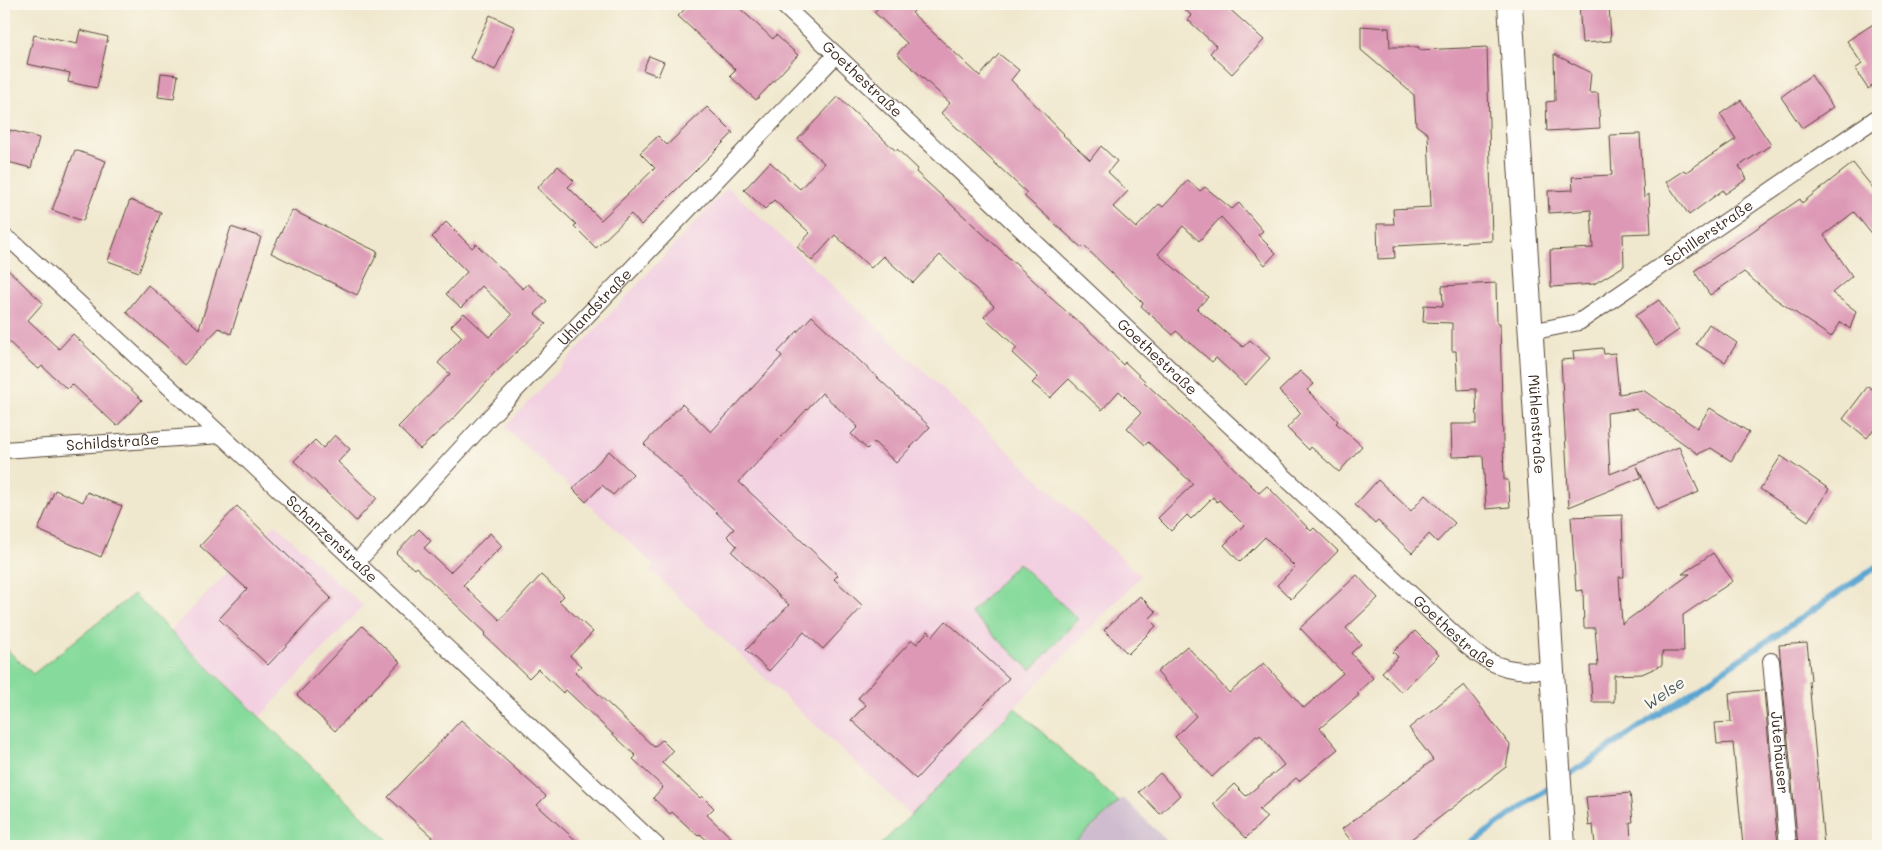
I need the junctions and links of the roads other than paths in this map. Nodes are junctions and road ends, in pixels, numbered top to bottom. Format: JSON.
{"nodes":[{"id":1,"x":782,"y":4,"type":"edge"},
{"id":2,"x":1510,"y":4,"type":"edge"},
{"id":3,"x":836,"y":55,"type":"junction"},
{"id":4,"x":1878,"y":117,"type":"edge"},
{"id":5,"x":4,"y":236,"type":"edge"},
{"id":6,"x":1531,"y":332,"type":"junction"},
{"id":7,"x":220,"y":434,"type":"junction"},
{"id":8,"x":4,"y":450,"type":"edge"},
{"id":9,"x":356,"y":563,"type":"junction"},
{"id":10,"x":1771,"y":661,"type":"dead end"},
{"id":11,"x":1552,"y":671,"type":"junction"},
{"id":12,"x":657,"y":846,"type":"edge"},
{"id":13,"x":1563,"y":846,"type":"edge"},
{"id":14,"x":1788,"y":846,"type":"edge"}],
"edges":[{"from":1,"to":3,"type":"street","name":"Goethestraße"},
{"from":2,"to":6,"type":"main road","name":"Mühlenstraße"},
{"from":3,"to":9,"type":"street","name":"Uhlandstraße"},
{"from":3,"to":11,"type":"street","name":"Goethestraße"},
{"from":4,"to":6,"type":"street","name":"Schillerstraße"},
{"from":5,"to":7,"type":"street","name":"Schanzenstraße"},
{"from":6,"to":11,"type":"main road","name":"Mühlenstraße"},
{"from":7,"to":8,"type":"street","name":"Schildstraße"},
{"from":7,"to":9,"type":"street","name":"Schanzenstraße"},
{"from":9,"to":12,"type":"street","name":"Schanzenstraße"},
{"from":10,"to":14,"type":"street","name":"Jutehäuser"},
{"from":11,"to":13,"type":"main road","name":"Mühlenstraße"}]}
